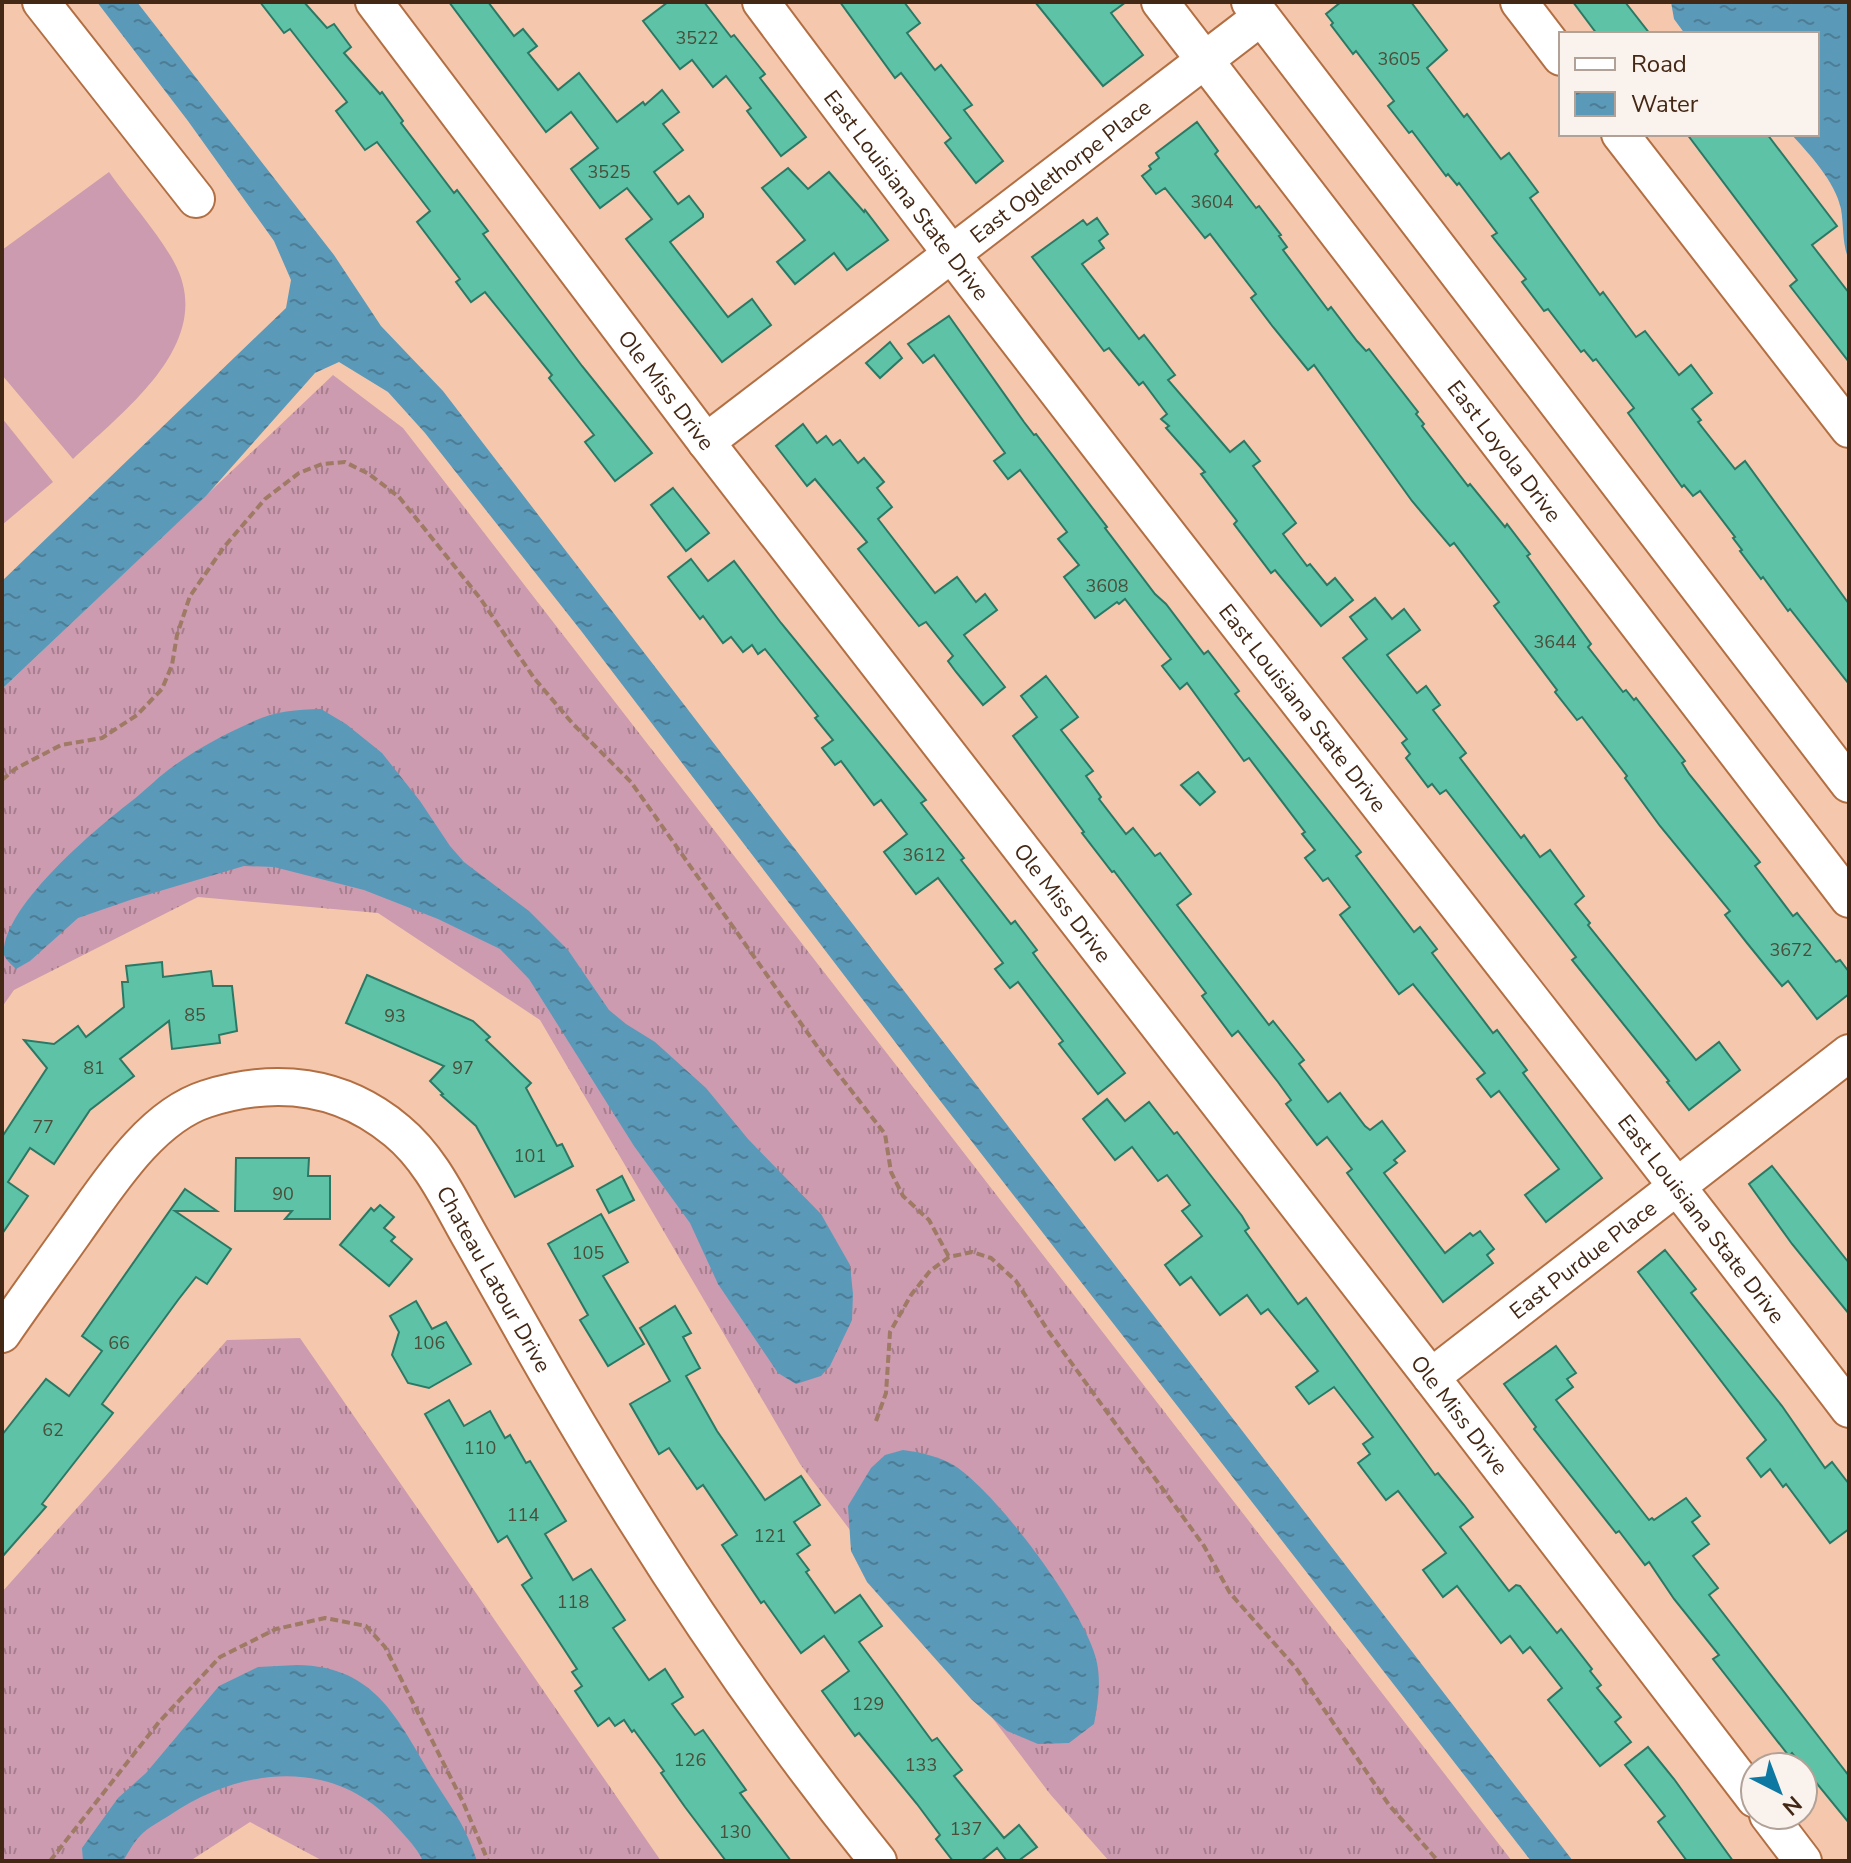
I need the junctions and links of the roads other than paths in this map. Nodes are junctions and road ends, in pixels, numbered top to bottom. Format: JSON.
{"nodes":[{"id":1,"x":41,"y":2,"type":"edge"},
{"id":2,"x":374,"y":2,"type":"edge"},
{"id":3,"x":761,"y":2,"type":"edge"},
{"id":4,"x":1160,"y":2,"type":"edge"},
{"id":5,"x":1519,"y":2,"type":"edge"},
{"id":6,"x":1256,"y":9,"type":"edge"},
{"id":7,"x":1559,"y":54,"type":"edge"},
{"id":8,"x":1204,"y":60,"type":"junction"},
{"id":9,"x":1622,"y":136,"type":"edge"},
{"id":10,"x":196,"y":199,"type":"dead end"},
{"id":11,"x":950,"y":255,"type":"junction"},
{"id":12,"x":1849,"y":429,"type":"edge"},
{"id":13,"x":706,"y":442,"type":"junction"},
{"id":14,"x":1849,"y":784,"type":"edge"},
{"id":15,"x":1849,"y":899,"type":"edge"},
{"id":16,"x":1849,"y":1053,"type":"edge"},
{"id":17,"x":1678,"y":1186,"type":"junction"},
{"id":18,"x":2,"y":1334,"type":"edge"},
{"id":19,"x":1431,"y":1377,"type":"junction"},
{"id":20,"x":1849,"y":1409,"type":"edge"},
{"id":21,"x":1739,"y":1778,"type":"edge"},
{"id":22,"x":1780,"y":1831,"type":"edge"},
{"id":23,"x":878,"y":1861,"type":"edge"},
{"id":24,"x":1803,"y":1861,"type":"edge"}],
"edges":[{"from":1,"to":10,"type":"street"},
{"from":2,"to":13,"type":"street","name":"Ole Miss Drive"},
{"from":3,"to":11,"type":"street","name":"East Louisiana State Drive"},
{"from":4,"to":8,"type":"street","name":"East Loyola Drive"},
{"from":5,"to":7,"type":"street"},
{"from":6,"to":8,"type":"street","name":"East Oglethorpe Place"},
{"from":6,"to":14,"type":"street"},
{"from":8,"to":11,"type":"street","name":"East Oglethorpe Place"},
{"from":8,"to":15,"type":"street","name":"East Loyola Drive"},
{"from":9,"to":12,"type":"street"},
{"from":11,"to":13,"type":"street","name":"East Oglethorpe Place"},
{"from":11,"to":17,"type":"street","name":"East Louisiana State Drive"},
{"from":13,"to":19,"type":"street","name":"Ole Miss Drive"},
{"from":16,"to":17,"type":"street","name":"East Purdue Place"},
{"from":17,"to":19,"type":"street","name":"East Purdue Place"},
{"from":17,"to":20,"type":"street","name":"East Louisiana State Drive"},
{"from":18,"to":23,"type":"street","name":"Chateau Latour Drive"},
{"from":19,"to":21,"type":"street","name":"Ole Miss Drive"},
{"from":22,"to":24,"type":"street"}]}
